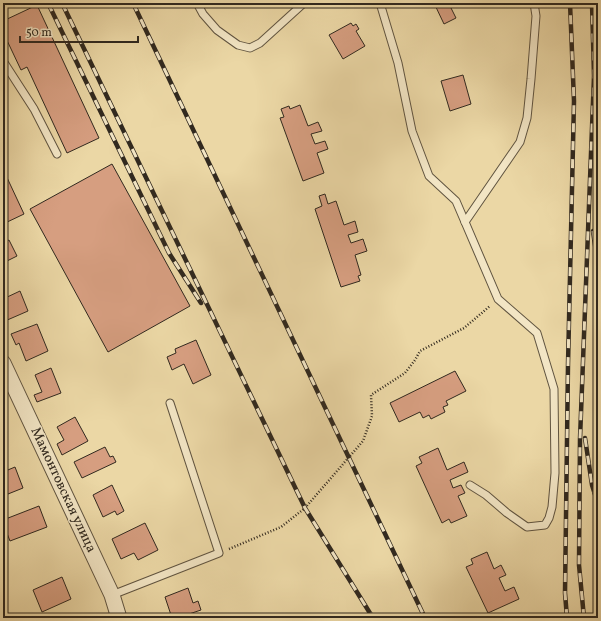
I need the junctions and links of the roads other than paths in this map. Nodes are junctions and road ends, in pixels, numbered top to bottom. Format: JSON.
{"nodes":[{"id":1,"x":197,"y":3,"type":"edge"},
{"id":2,"x":304,"y":3,"type":"edge"},
{"id":3,"x":380,"y":3,"type":"edge"},
{"id":4,"x":534,"y":3,"type":"edge"},
{"id":5,"x":3,"y":61,"type":"edge"},
{"id":6,"x":57,"y":154,"type":"dead end"},
{"id":7,"x":465,"y":222,"type":"junction"},
{"id":8,"x":3,"y":363,"type":"edge"},
{"id":9,"x":170,"y":403,"type":"dead end"},
{"id":10,"x":470,"y":485,"type":"dead end"},
{"id":11,"x":112,"y":595,"type":"junction"},
{"id":12,"x":117,"y":617,"type":"edge"}],
"edges":[{"from":1,"to":2,"type":"lane"},
{"from":3,"to":7,"type":"lane"},
{"from":4,"to":7,"type":"lane"},
{"from":5,"to":6,"type":"lane"},
{"from":7,"to":10,"type":"lane"},
{"from":8,"to":11,"type":"street","name":"Мамонтовская улица"},
{"from":9,"to":11,"type":"lane"},
{"from":11,"to":12,"type":"street","name":"Мамонтовская улица"}]}
